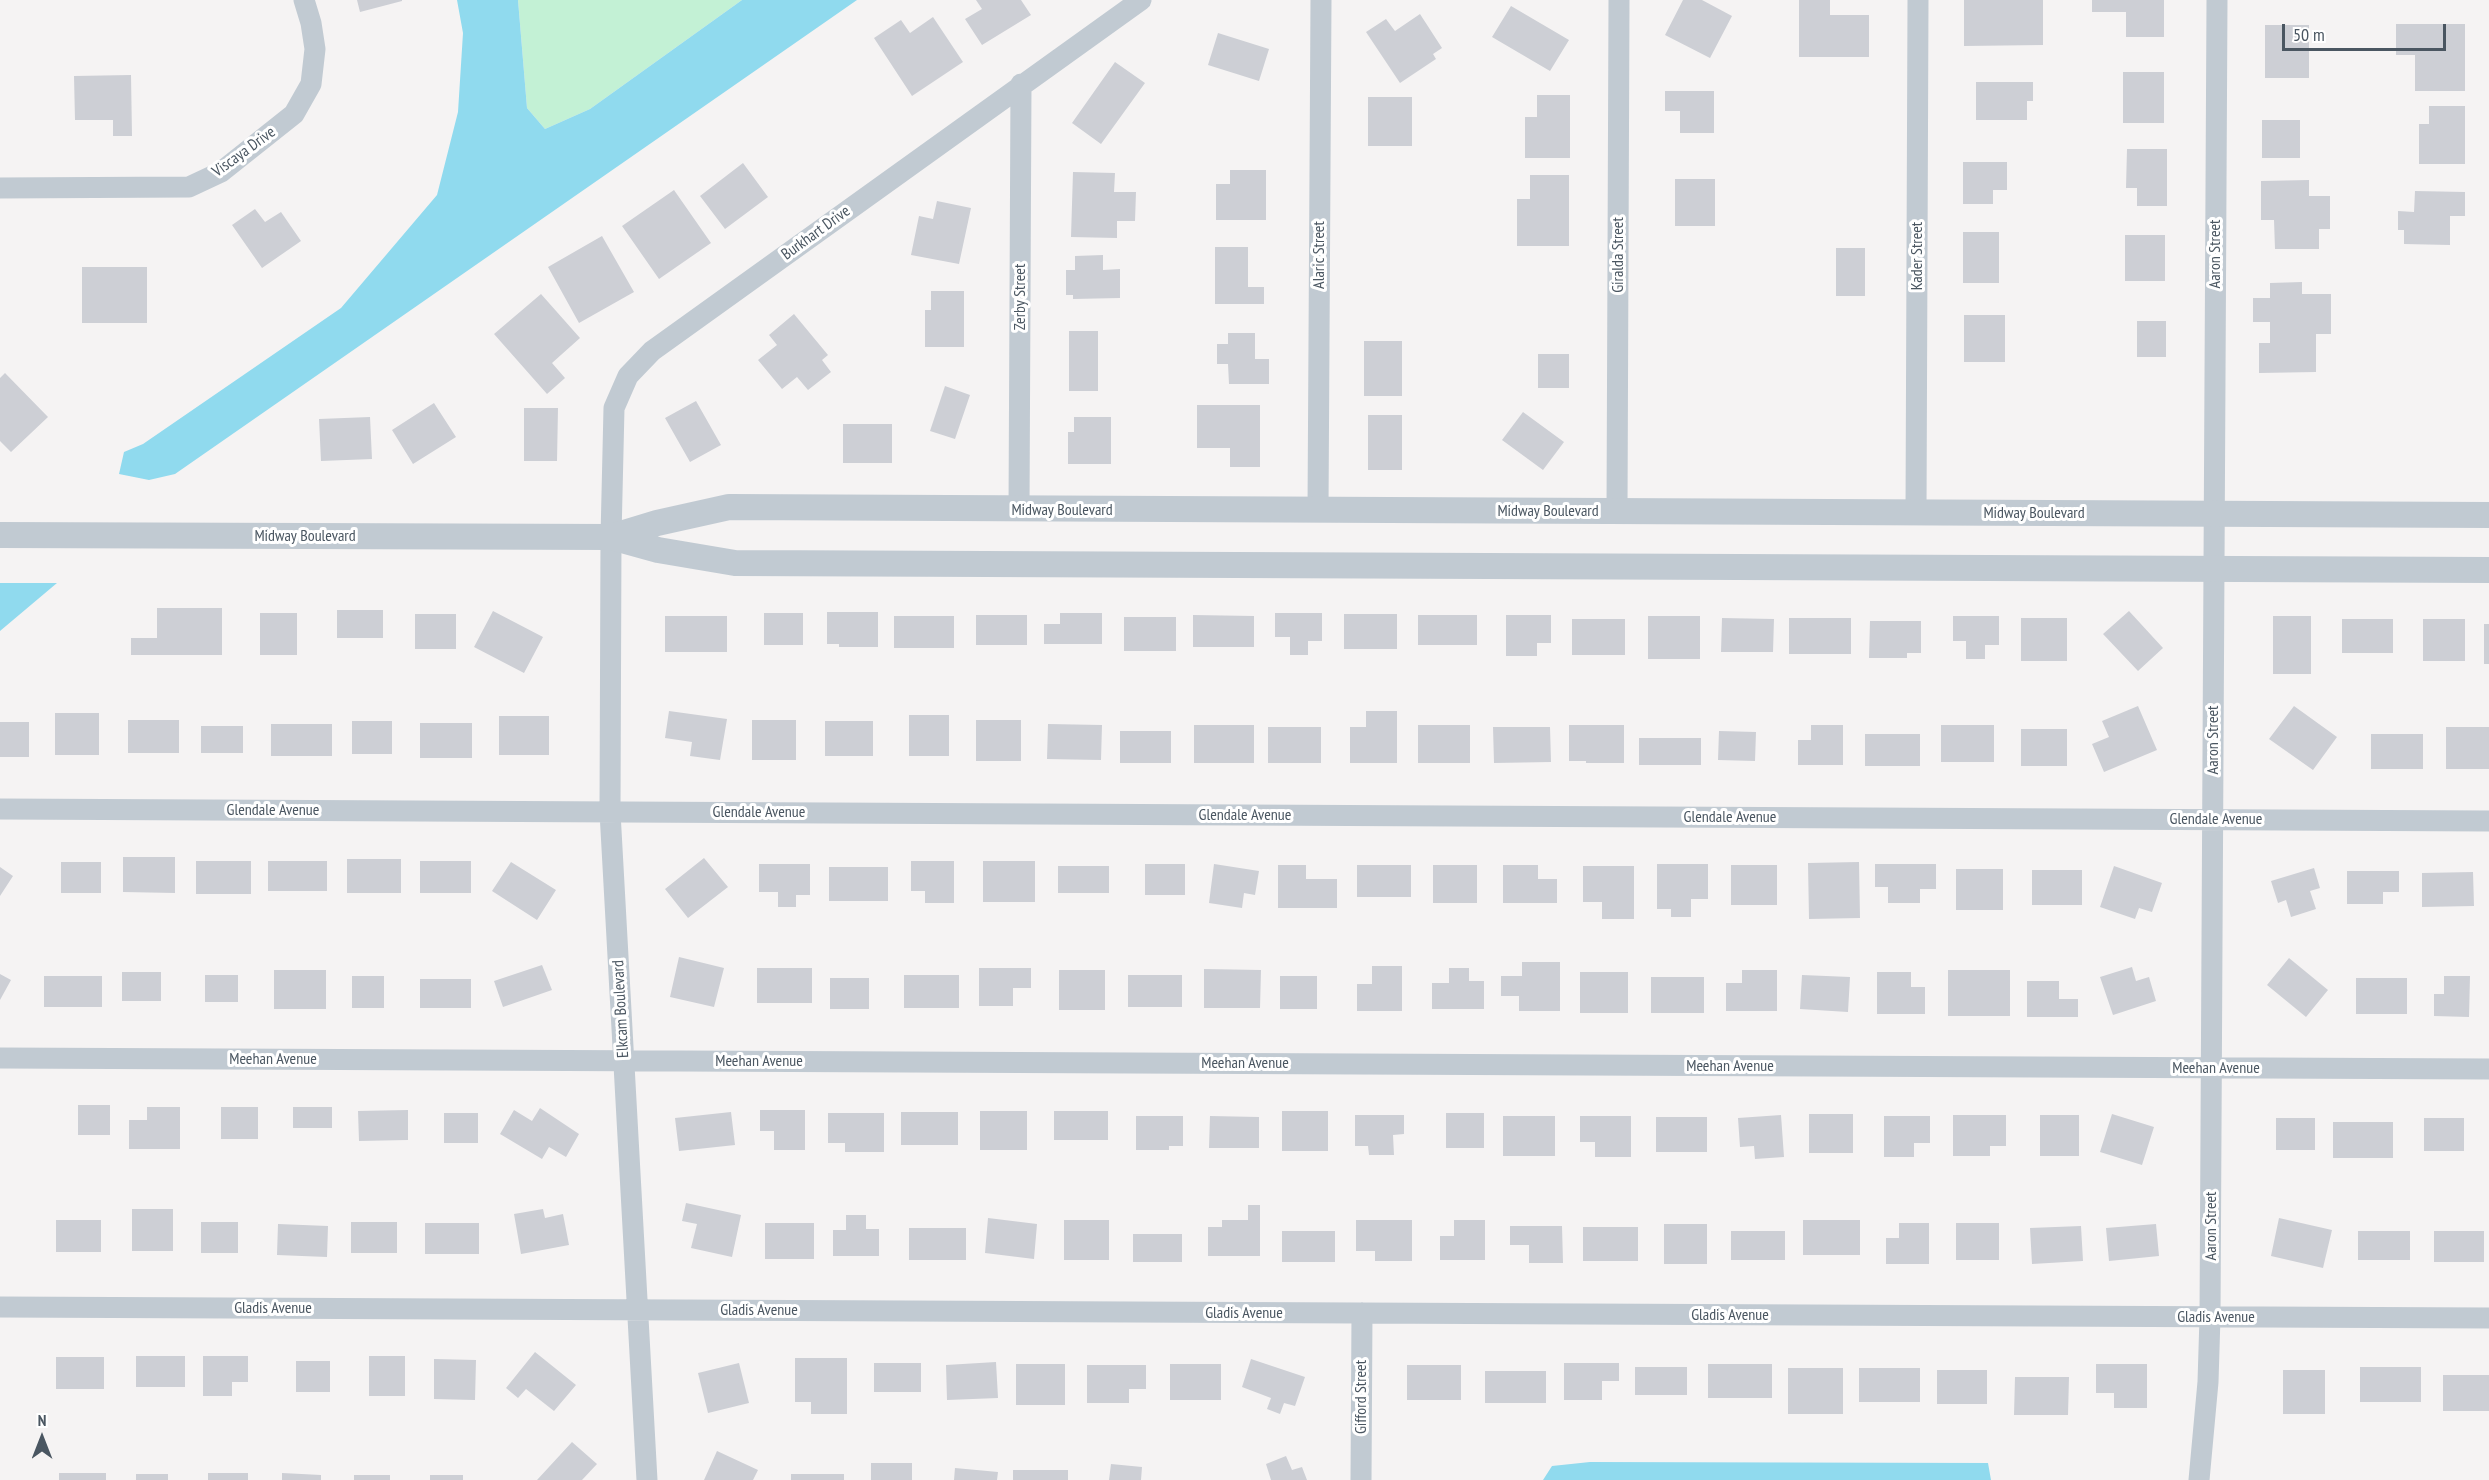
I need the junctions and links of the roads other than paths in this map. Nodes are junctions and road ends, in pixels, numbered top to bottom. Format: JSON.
{"nodes":[{"id":1,"x":304,"y":0,"type":"edge"},
{"id":2,"x":1142,"y":0,"type":"edge"},
{"id":3,"x":1321,"y":0,"type":"edge"},
{"id":4,"x":1620,"y":0,"type":"edge"},
{"id":5,"x":1918,"y":0,"type":"edge"},
{"id":6,"x":2217,"y":0,"type":"edge"},
{"id":7,"x":1021,"y":84,"type":"junction"},
{"id":8,"x":0,"y":188,"type":"edge"},
{"id":9,"x":1019,"y":510,"type":"junction"},
{"id":10,"x":1318,"y":510,"type":"junction"},
{"id":11,"x":1617,"y":511,"type":"junction"},
{"id":12,"x":1916,"y":513,"type":"junction"},
{"id":13,"x":2214,"y":514,"type":"junction"},
{"id":14,"x":2489,"y":515,"type":"edge"},
{"id":15,"x":0,"y":535,"type":"edge"},
{"id":16,"x":611,"y":537,"type":"junction"},
{"id":17,"x":2214,"y":569,"type":"junction"},
{"id":18,"x":2489,"y":570,"type":"edge"},
{"id":19,"x":0,"y":809,"type":"edge"},
{"id":20,"x":610,"y":812,"type":"junction"},
{"id":21,"x":2213,"y":819,"type":"junction"},
{"id":22,"x":2489,"y":821,"type":"edge"},
{"id":23,"x":0,"y":1058,"type":"edge"},
{"id":24,"x":624,"y":1060,"type":"junction"},
{"id":25,"x":2211,"y":1068,"type":"junction"},
{"id":26,"x":2489,"y":1069,"type":"edge"},
{"id":27,"x":0,"y":1307,"type":"edge"},
{"id":28,"x":638,"y":1310,"type":"junction"},
{"id":29,"x":1362,"y":1313,"type":"junction"},
{"id":30,"x":2210,"y":1317,"type":"junction"},
{"id":31,"x":2489,"y":1318,"type":"edge"},
{"id":32,"x":647,"y":1480,"type":"edge"},
{"id":33,"x":1361,"y":1480,"type":"edge"},
{"id":34,"x":2199,"y":1480,"type":"edge"}],
"edges":[{"from":1,"to":8,"type":"street","name":"Viscaya Drive"},
{"from":2,"to":7,"type":"street","name":"Burkhart Drive"},
{"from":3,"to":10,"type":"street","name":"Alaric Street"},
{"from":4,"to":11,"type":"street","name":"Giralda Street"},
{"from":5,"to":12,"type":"street","name":"Kader Street"},
{"from":6,"to":13,"type":"street","name":"Aaron Street"},
{"from":7,"to":9,"type":"street","name":"Zerby Street"},
{"from":7,"to":16,"type":"street","name":"Burkhart Drive"},
{"from":9,"to":10,"type":"street","name":"Midway Boulevard"},
{"from":9,"to":16,"type":"street","name":"Midway Boulevard"},
{"from":10,"to":11,"type":"street","name":"Midway Boulevard"},
{"from":11,"to":12,"type":"street","name":"Midway Boulevard"},
{"from":12,"to":13,"type":"street","name":"Midway Boulevard"},
{"from":13,"to":14,"type":"street","name":"Midway Boulevard"},
{"from":13,"to":17,"type":"street","name":"Aaron Street"},
{"from":15,"to":16,"type":"street","name":"Midway Boulevard"},
{"from":16,"to":17,"type":"street","name":"Midway Boulevard"},
{"from":16,"to":20,"type":"street","name":"Elkcam Boulevard"},
{"from":17,"to":18,"type":"street","name":"Midway Boulevard"},
{"from":17,"to":21,"type":"street","name":"Aaron Street"},
{"from":19,"to":20,"type":"street","name":"Glendale Avenue"},
{"from":20,"to":21,"type":"street","name":"Glendale Avenue"},
{"from":20,"to":24,"type":"street","name":"Elkcam Boulevard"},
{"from":21,"to":22,"type":"street","name":"Glendale Avenue"},
{"from":21,"to":25,"type":"street","name":"Aaron Street"},
{"from":23,"to":24,"type":"street","name":"Meehan Avenue"},
{"from":24,"to":25,"type":"street","name":"Meehan Avenue"},
{"from":24,"to":28,"type":"street","name":"Elkcam Boulevard"},
{"from":25,"to":26,"type":"street","name":"Meehan Avenue"},
{"from":25,"to":30,"type":"street","name":"Aaron Street"},
{"from":27,"to":28,"type":"street","name":"Gladis Avenue"},
{"from":28,"to":29,"type":"street","name":"Gladis Avenue"},
{"from":28,"to":32,"type":"street","name":"Elkcam Boulevard"},
{"from":29,"to":30,"type":"street","name":"Gladis Avenue"},
{"from":29,"to":33,"type":"street","name":"Gifford Street"},
{"from":30,"to":31,"type":"street","name":"Gladis Avenue"},
{"from":30,"to":34,"type":"street","name":"Aaron Street"}]}
